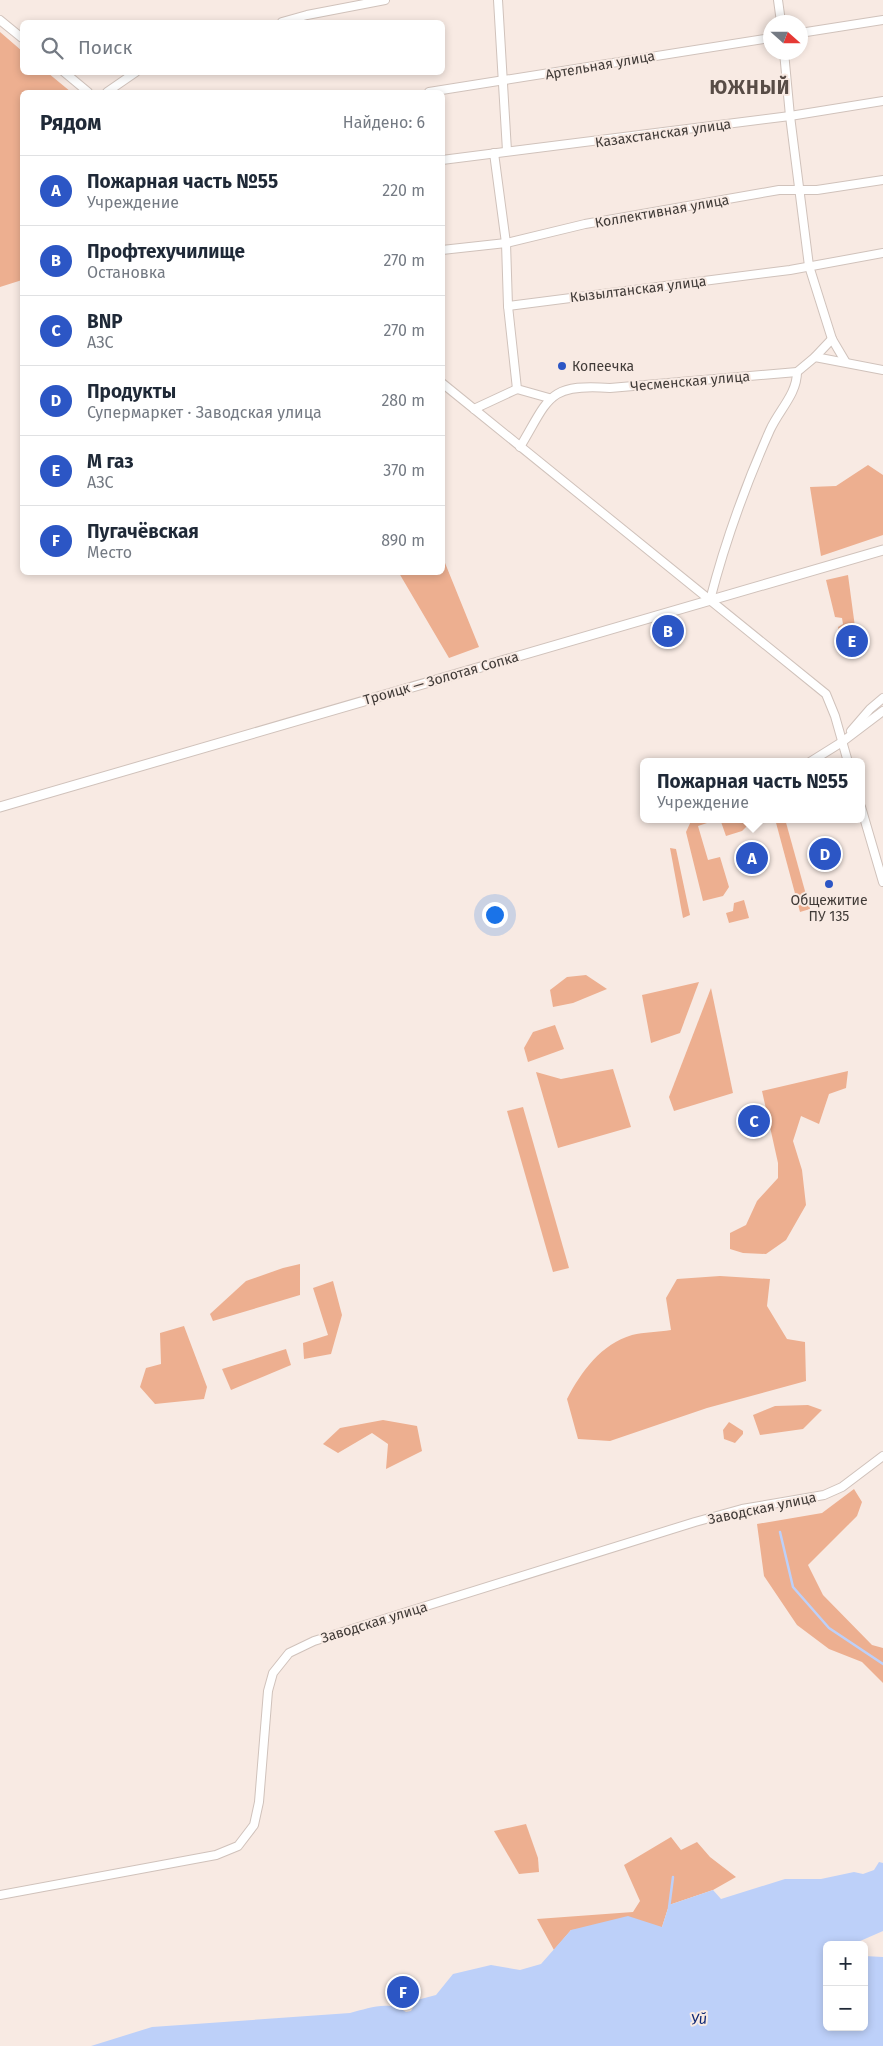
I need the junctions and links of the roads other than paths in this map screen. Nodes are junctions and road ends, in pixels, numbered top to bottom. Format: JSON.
{"nodes":[{"id":1,"x":385,"y":0,"type":"edge"},
{"id":2,"x":498,"y":0,"type":"edge"},
{"id":3,"x":778,"y":0,"type":"edge"},
{"id":4,"x":780,"y":15,"type":"edge"},
{"id":5,"x":0,"y":20,"type":"edge"},
{"id":6,"x":289,"y":20,"type":"edge"},
{"id":7,"x":883,"y":20,"type":"edge"},
{"id":8,"x":808,"y":32,"type":"edge"},
{"id":9,"x":20,"y":36,"type":"edge"},
{"id":10,"x":763,"y":39,"type":"edge"},
{"id":11,"x":785,"y":60,"type":"edge"},
{"id":12,"x":68,"y":75,"type":"edge"},
{"id":13,"x":132,"y":75,"type":"edge"},
{"id":14,"x":501,"y":82,"type":"junction"},
{"id":15,"x":86,"y":90,"type":"edge"},
{"id":16,"x":110,"y":90,"type":"edge"},
{"id":17,"x":440,"y":90,"type":"edge"},
{"id":18,"x":883,"y":101,"type":"edge"},
{"id":19,"x":790,"y":116,"type":"junction"},
{"id":20,"x":507,"y":151,"type":"junction"},
{"id":21,"x":494,"y":153,"type":"junction"},
{"id":22,"x":445,"y":160,"type":"edge"},
{"id":23,"x":883,"y":180,"type":"edge"},
{"id":24,"x":800,"y":190,"type":"junction"},
{"id":25,"x":506,"y":243,"type":"junction"},
{"id":26,"x":445,"y":250,"type":"edge"},
{"id":27,"x":883,"y":253,"type":"edge"},
{"id":28,"x":809,"y":266,"type":"junction"},
{"id":29,"x":508,"y":306,"type":"junction"},
{"id":30,"x":832,"y":339,"type":"junction"},
{"id":31,"x":816,"y":357,"type":"junction"},
{"id":32,"x":846,"y":361,"type":"junction"},
{"id":33,"x":883,"y":370,"type":"edge"},
{"id":34,"x":797,"y":372,"type":"junction"},
{"id":35,"x":445,"y":385,"type":"edge"},
{"id":36,"x":517,"y":389,"type":"junction"},
{"id":37,"x":549,"y":398,"type":"junction"},
{"id":38,"x":474,"y":409,"type":"junction"},
{"id":39,"x":520,"y":447,"type":"junction"},
{"id":40,"x":883,"y":550,"type":"edge"},
{"id":41,"x":710,"y":600,"type":"junction"},
{"id":42,"x":883,"y":698,"type":"edge"},
{"id":43,"x":883,"y":711,"type":"edge"},
{"id":44,"x":842,"y":742,"type":"junction"},
{"id":45,"x":816,"y":758,"type":"edge"},
{"id":46,"x":847,"y":758,"type":"edge"},
{"id":47,"x":0,"y":807,"type":"edge"},
{"id":48,"x":865,"y":821,"type":"edge"},
{"id":49,"x":883,"y":882,"type":"edge"},
{"id":50,"x":883,"y":1456,"type":"edge"},
{"id":51,"x":0,"y":1894,"type":"edge"}],
"edges":[{"from":1,"to":6,"type":"street"},
{"from":2,"to":14,"type":"street"},
{"from":3,"to":4,"type":"street"},
{"from":5,"to":9,"type":"street"},
{"from":7,"to":8,"type":"street"},
{"from":10,"to":14,"type":"street","name":"Артельная улица"},
{"from":11,"to":19,"type":"street"},
{"from":12,"to":15,"type":"street"},
{"from":13,"to":16,"type":"street"},
{"from":14,"to":17,"type":"street","name":"Артельная улица"},
{"from":14,"to":20,"type":"street"},
{"from":18,"to":19,"type":"street","name":"Казахстанская улица"},
{"from":19,"to":20,"type":"street","name":"Казахстанская улица"},
{"from":19,"to":24,"type":"street"},
{"from":20,"to":21,"type":"street","name":"Казахстанская улица"},
{"from":21,"to":22,"type":"street","name":"Казахстанская улица"},
{"from":21,"to":25,"type":"street"},
{"from":23,"to":24,"type":"street","name":"Коллективная улица"},
{"from":24,"to":25,"type":"street","name":"Коллективная улица"},
{"from":24,"to":28,"type":"street"},
{"from":25,"to":26,"type":"street","name":"Коллективная улица"},
{"from":25,"to":29,"type":"street"},
{"from":27,"to":28,"type":"street","name":"Кызылтанская улица"},
{"from":28,"to":29,"type":"street","name":"Кызылтанская улица"},
{"from":28,"to":30,"type":"street"},
{"from":29,"to":36,"type":"street"},
{"from":30,"to":31,"type":"street"},
{"from":30,"to":32,"type":"street"},
{"from":31,"to":32,"type":"street"},
{"from":31,"to":34,"type":"street"},
{"from":32,"to":33,"type":"street"},
{"from":34,"to":37,"type":"street","name":"Чесменская улица"},
{"from":34,"to":41,"type":"street"},
{"from":35,"to":38,"type":"street"},
{"from":36,"to":37,"type":"street"},
{"from":36,"to":38,"type":"street"},
{"from":37,"to":39,"type":"street"},
{"from":38,"to":39,"type":"street"},
{"from":39,"to":41,"type":"street"},
{"from":40,"to":41,"type":"street","name":"Троицк — Золотая Сопка"},
{"from":41,"to":44,"type":"street"},
{"from":41,"to":47,"type":"street","name":"Троицк — Золотая Сопка"},
{"from":42,"to":44,"type":"street"},
{"from":43,"to":44,"type":"street"},
{"from":44,"to":45,"type":"street"},
{"from":44,"to":46,"type":"street"},
{"from":48,"to":49,"type":"street"},
{"from":50,"to":51,"type":"street","name":"Заводская улица"}]}
